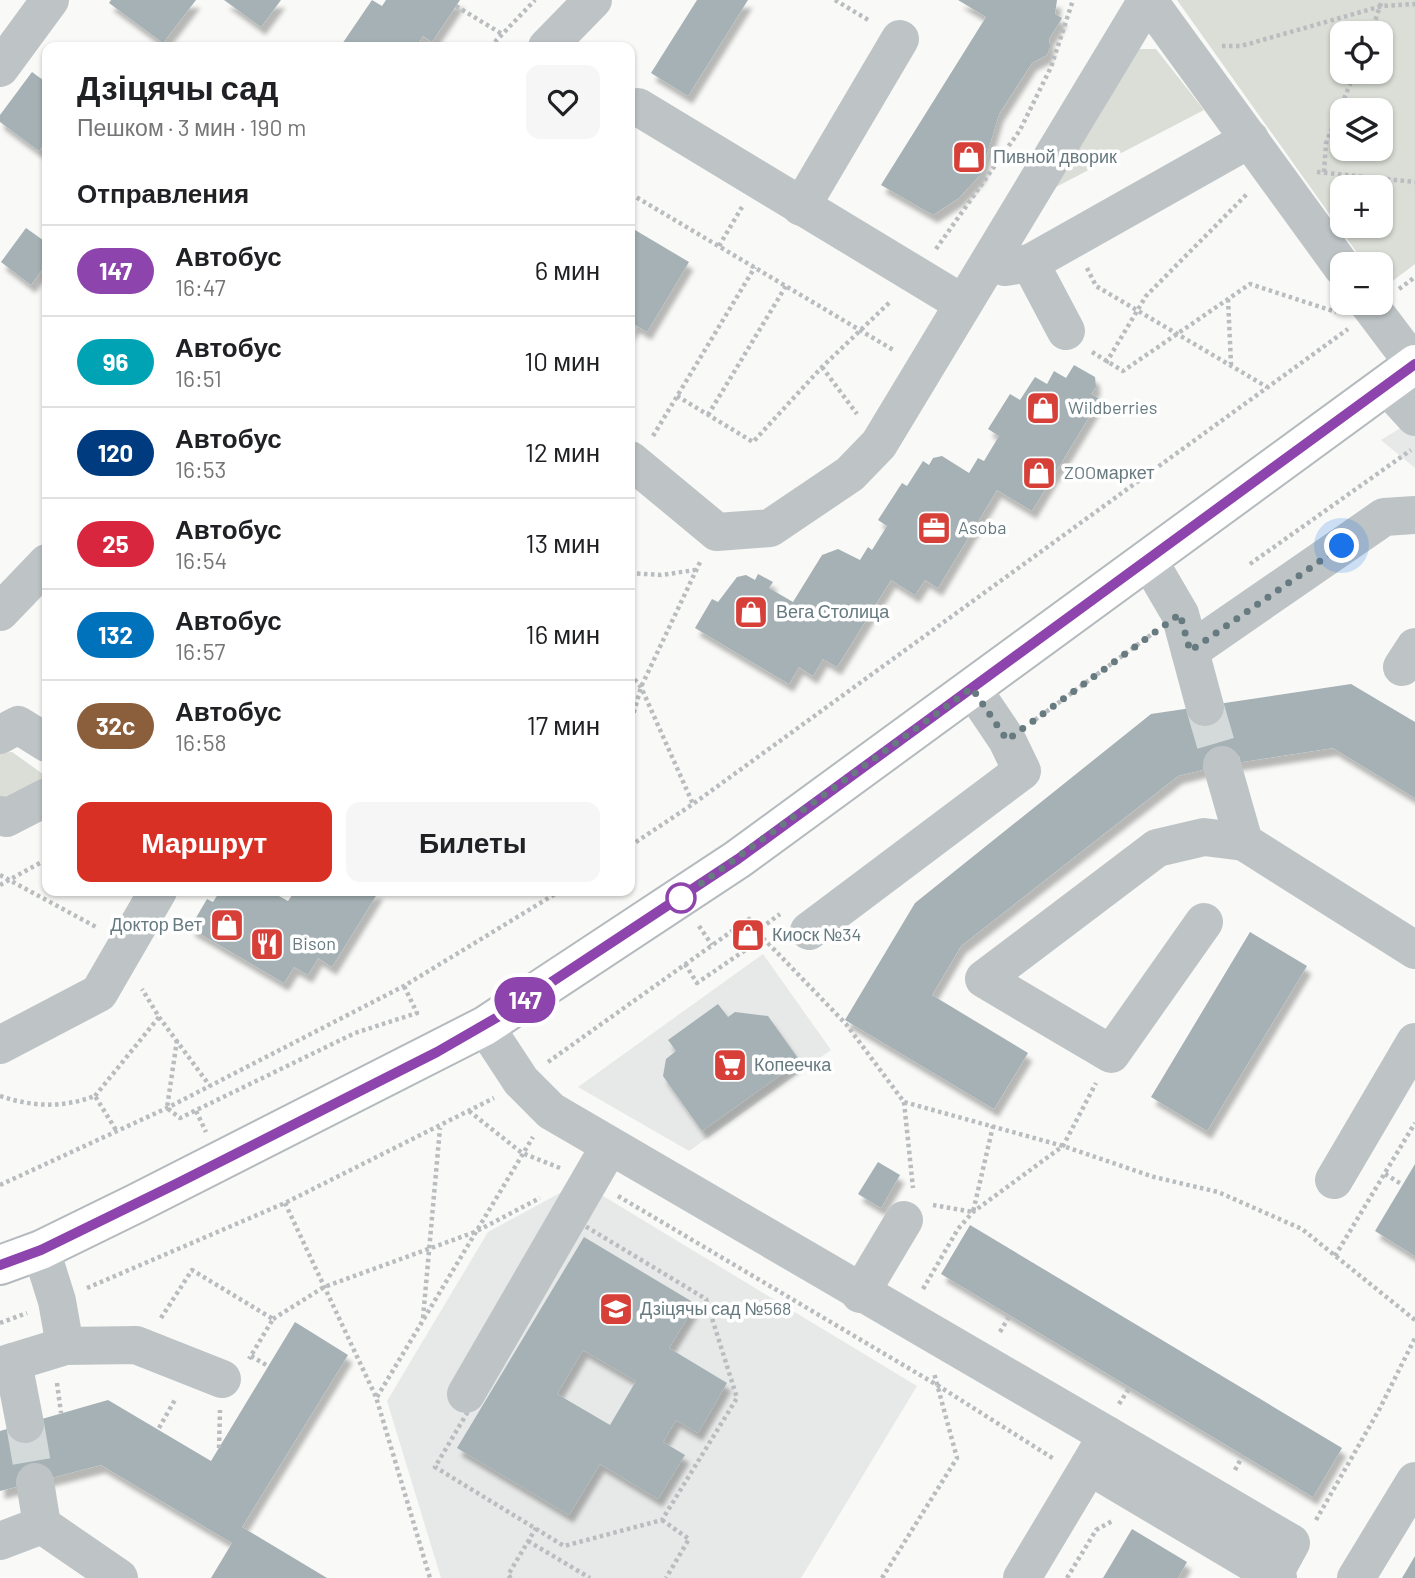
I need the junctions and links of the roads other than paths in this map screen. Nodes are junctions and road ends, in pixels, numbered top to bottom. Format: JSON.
{"nodes":[{"id":1,"x":50,"y":0,"type":"edge"},
{"id":2,"x":593,"y":0,"type":"edge"},
{"id":3,"x":1147,"y":0,"type":"edge"},
{"id":4,"x":900,"y":39,"type":"road end"},
{"id":5,"x":552,"y":42,"type":"edge"},
{"id":6,"x":0,"y":68,"type":"edge"},
{"id":7,"x":635,"y":107,"type":"edge"},
{"id":8,"x":1250,"y":139,"type":"junction"},
{"id":9,"x":802,"y":207,"type":"junction"},
{"id":10,"x":1330,"y":254,"type":"edge"},
{"id":11,"x":1030,"y":263,"type":"junction"},
{"id":12,"x":982,"y":269,"type":"junction"},
{"id":13,"x":962,"y":303,"type":"junction"},
{"id":14,"x":1370,"y":315,"type":"edge"},
{"id":15,"x":1066,"y":331,"type":"road end"},
{"id":16,"x":1405,"y":371,"type":"edge"},
{"id":17,"x":1415,"y":417,"type":"edge"},
{"id":18,"x":635,"y":464,"type":"edge"},
{"id":19,"x":1415,"y":514,"type":"edge"},
{"id":20,"x":1149,"y":561,"type":"junction"},
{"id":21,"x":42,"y":568,"type":"edge"},
{"id":22,"x":0,"y":612,"type":"edge"},
{"id":23,"x":1190,"y":651,"type":"junction"},
{"id":24,"x":972,"y":688,"type":"junction"},
{"id":25,"x":1205,"y":707,"type":"tunnel mouth"},
{"id":26,"x":0,"y":735,"type":"edge"},
{"id":27,"x":42,"y":740,"type":"edge"},
{"id":28,"x":1222,"y":765,"type":"tunnel mouth"},
{"id":29,"x":42,"y":800,"type":"edge"},
{"id":30,"x":0,"y":815,"type":"edge"},
{"id":31,"x":1244,"y":842,"type":"junction"},
{"id":32,"x":155,"y":896,"type":"edge"},
{"id":33,"x":798,"y":920,"type":"road end"},
{"id":34,"x":1205,"y":922,"type":"dead end"},
{"id":35,"x":1415,"y":950,"type":"edge"},
{"id":36,"x":485,"y":1026,"type":"junction"},
{"id":37,"x":1415,"y":1042,"type":"edge"},
{"id":38,"x":0,"y":1045,"type":"edge"},
{"id":39,"x":600,"y":1163,"type":"junction"},
{"id":40,"x":1334,"y":1180,"type":"dead end"},
{"id":41,"x":914,"y":1208,"type":"road end"},
{"id":42,"x":41,"y":1250,"type":"junction"},
{"id":43,"x":0,"y":1265,"type":"edge"},
{"id":44,"x":860,"y":1294,"type":"junction"},
{"id":45,"x":60,"y":1362,"type":"junction"},
{"id":46,"x":7,"y":1364,"type":"edge"},
{"id":47,"x":231,"y":1381,"type":"road end"},
{"id":48,"x":466,"y":1394,"type":"dead end"},
{"id":49,"x":25,"y":1424,"type":"tunnel mouth"},
{"id":50,"x":1093,"y":1460,"type":"junction"},
{"id":51,"x":1415,"y":1481,"type":"edge"},
{"id":52,"x":35,"y":1482,"type":"tunnel mouth"},
{"id":53,"x":42,"y":1525,"type":"junction"},
{"id":54,"x":0,"y":1541,"type":"edge"},
{"id":55,"x":1275,"y":1577,"type":"edge"},
{"id":56,"x":119,"y":1578,"type":"edge"},
{"id":57,"x":1023,"y":1578,"type":"edge"},
{"id":58,"x":1356,"y":1578,"type":"edge"}],
"edges":[{"from":1,"to":6,"type":"street"},
{"from":2,"to":5,"type":"street"},
{"from":3,"to":8,"type":"street"},
{"from":3,"to":12,"type":"street"},
{"from":4,"to":9,"type":"street"},
{"from":7,"to":9,"type":"street"},
{"from":8,"to":10,"type":"street"},
{"from":8,"to":11,"type":"street"},
{"from":9,"to":13,"type":"street"},
{"from":11,"to":12,"type":"street"},
{"from":11,"to":15,"type":"street"},
{"from":12,"to":13,"type":"street"},
{"from":13,"to":18,"type":"street"},
{"from":14,"to":16,"type":"street"},
{"from":16,"to":17,"type":"street"},
{"from":16,"to":20,"type":"main road"},
{"from":19,"to":23,"type":"street"},
{"from":20,"to":23,"type":"street"},
{"from":20,"to":24,"type":"main road"},
{"from":21,"to":22,"type":"street"},
{"from":23,"to":25,"type":"street"},
{"from":24,"to":33,"type":"street"},
{"from":24,"to":36,"type":"main road"},
{"from":26,"to":27,"type":"street"},
{"from":28,"to":31,"type":"street"},
{"from":29,"to":30,"type":"street"},
{"from":31,"to":34,"type":"street"},
{"from":31,"to":35,"type":"street"},
{"from":32,"to":38,"type":"street"},
{"from":36,"to":39,"type":"street"},
{"from":36,"to":42,"type":"main road"},
{"from":37,"to":40,"type":"street"},
{"from":39,"to":44,"type":"street"},
{"from":39,"to":48,"type":"street"},
{"from":41,"to":44,"type":"street"},
{"from":42,"to":43,"type":"main road"},
{"from":42,"to":45,"type":"street"},
{"from":44,"to":50,"type":"street"},
{"from":45,"to":46,"type":"street"},
{"from":45,"to":47,"type":"street"},
{"from":46,"to":49,"type":"street"},
{"from":50,"to":55,"type":"street"},
{"from":50,"to":57,"type":"street"},
{"from":51,"to":58,"type":"street"},
{"from":52,"to":53,"type":"street"},
{"from":53,"to":54,"type":"street"},
{"from":53,"to":56,"type":"street"}]}
